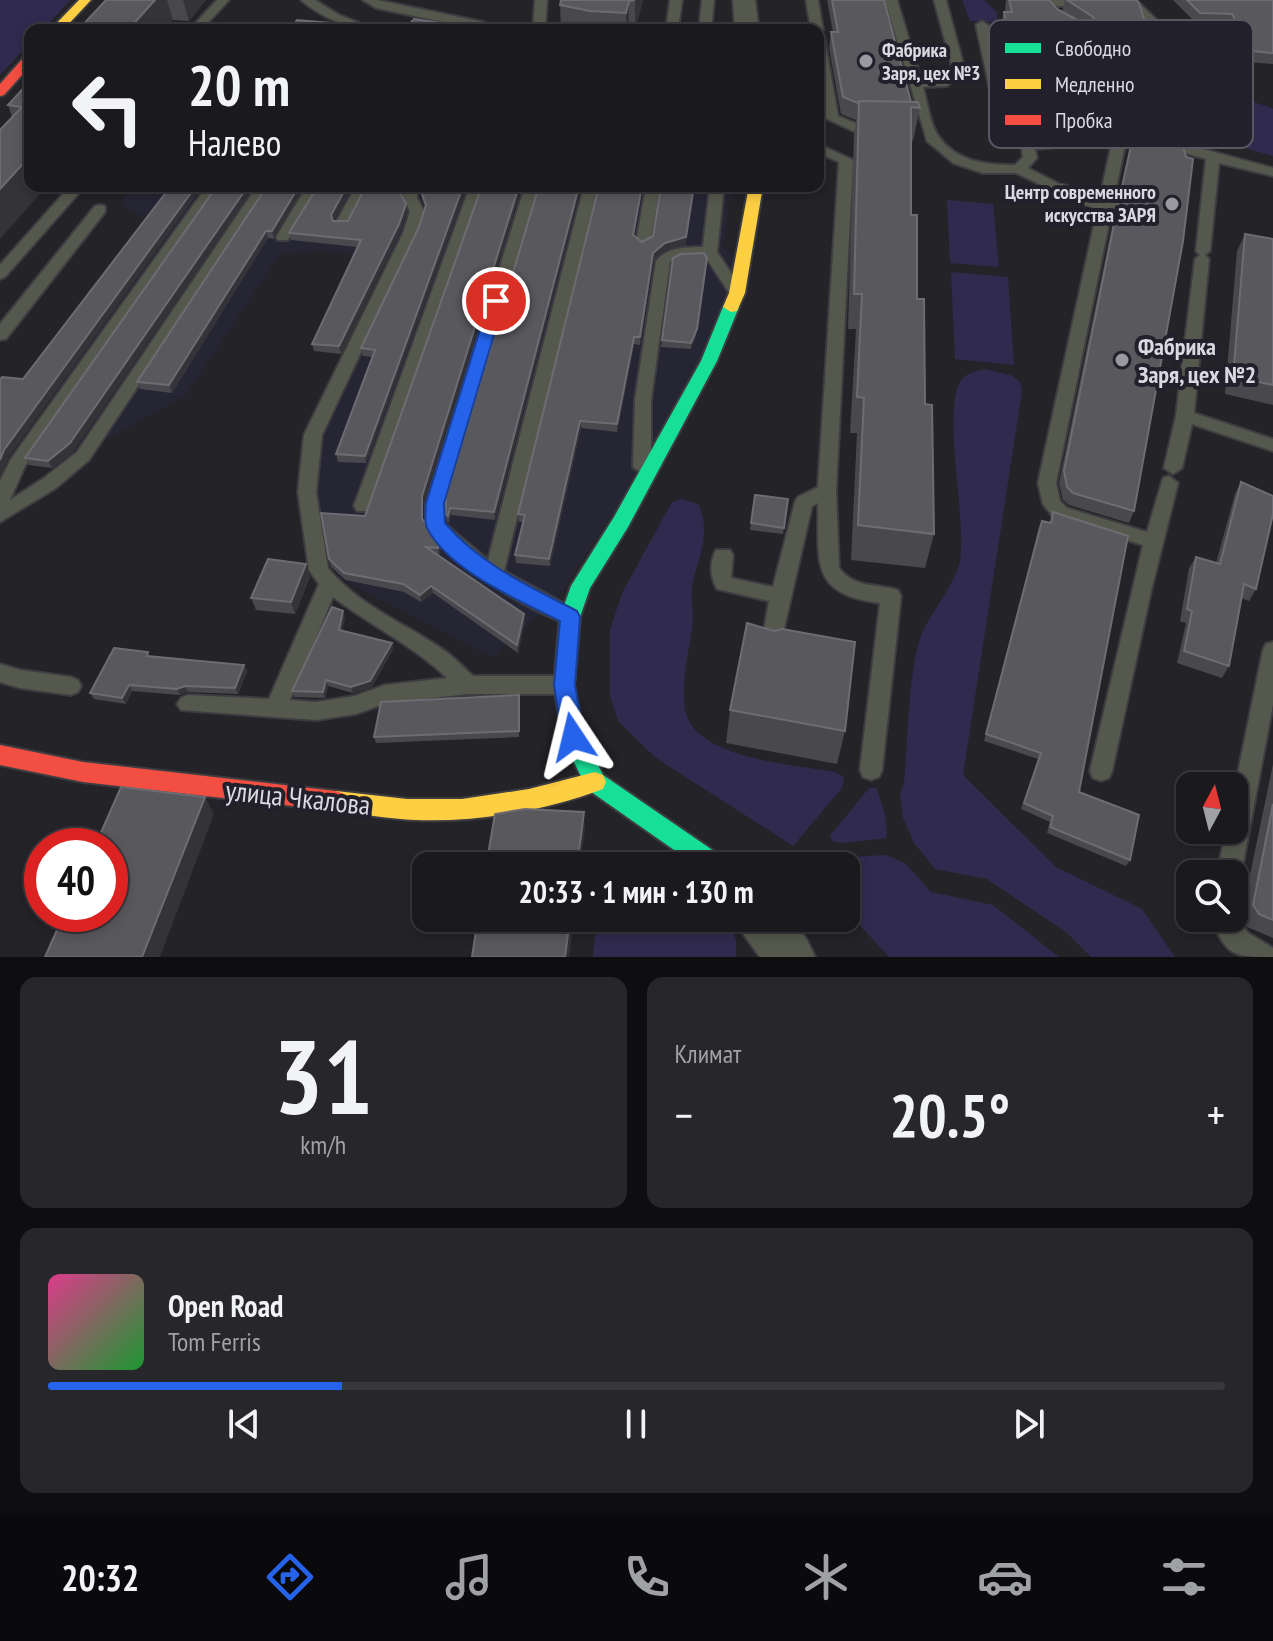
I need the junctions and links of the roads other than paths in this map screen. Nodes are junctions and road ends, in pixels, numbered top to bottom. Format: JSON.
{"nodes":[{"id":1,"x":85,"y":0,"type":"edge"},
{"id":2,"x":223,"y":0,"type":"edge"},
{"id":3,"x":307,"y":0,"type":"edge"},
{"id":4,"x":369,"y":0,"type":"edge"},
{"id":5,"x":541,"y":0,"type":"edge"},
{"id":6,"x":676,"y":0,"type":"edge"},
{"id":7,"x":708,"y":0,"type":"edge"},
{"id":8,"x":744,"y":0,"type":"edge"},
{"id":9,"x":812,"y":0,"type":"edge"},
{"id":10,"x":891,"y":0,"type":"edge"},
{"id":11,"x":940,"y":0,"type":"edge"},
{"id":12,"x":1080,"y":0,"type":"edge"},
{"id":13,"x":1129,"y":0,"type":"edge"},
{"id":14,"x":333,"y":1,"type":"edge"},
{"id":15,"x":1040,"y":1,"type":"edge"},
{"id":16,"x":317,"y":9,"type":"junction"},
{"id":17,"x":335,"y":17,"type":"junction"},
{"id":18,"x":1058,"y":20,"type":"edge"},
{"id":19,"x":1150,"y":20,"type":"edge"},
{"id":20,"x":62,"y":24,"type":"edge"},
{"id":21,"x":201,"y":24,"type":"edge"},
{"id":22,"x":330,"y":24,"type":"edge"},
{"id":23,"x":354,"y":24,"type":"edge"},
{"id":24,"x":479,"y":24,"type":"edge"},
{"id":25,"x":539,"y":24,"type":"edge"},
{"id":26,"x":673,"y":24,"type":"edge"},
{"id":27,"x":706,"y":24,"type":"edge"},
{"id":28,"x":746,"y":24,"type":"edge"},
{"id":29,"x":816,"y":24,"type":"edge"},
{"id":30,"x":982,"y":25,"type":"dead end"},
{"id":31,"x":989,"y":60,"type":"edge"},
{"id":32,"x":24,"y":65,"type":"edge"},
{"id":33,"x":824,"y":69,"type":"edge"},
{"id":34,"x":915,"y":83,"type":"junction"},
{"id":35,"x":0,"y":92,"type":"edge"},
{"id":36,"x":897,"y":128,"type":"edge"},
{"id":37,"x":913,"y":129,"type":"edge"},
{"id":38,"x":929,"y":129,"type":"junction"},
{"id":39,"x":1028,"y":148,"type":"edge"},
{"id":40,"x":1113,"y":148,"type":"edge"},
{"id":41,"x":1181,"y":148,"type":"edge"},
{"id":42,"x":824,"y":151,"type":"edge"},
{"id":43,"x":1213,"y":157,"type":"junction"},
{"id":44,"x":1019,"y":169,"type":"junction"},
{"id":45,"x":1273,"y":172,"type":"edge"},
{"id":46,"x":73,"y":192,"type":"edge"},
{"id":47,"x":210,"y":192,"type":"edge"},
{"id":48,"x":260,"y":192,"type":"edge"},
{"id":49,"x":310,"y":192,"type":"edge"},
{"id":50,"x":360,"y":192,"type":"edge"},
{"id":51,"x":410,"y":192,"type":"edge"},
{"id":52,"x":475,"y":192,"type":"edge"},
{"id":53,"x":530,"y":192,"type":"edge"},
{"id":54,"x":589,"y":192,"type":"edge"},
{"id":55,"x":652,"y":192,"type":"edge"},
{"id":56,"x":716,"y":192,"type":"edge"},
{"id":57,"x":755,"y":192,"type":"edge"},
{"id":58,"x":1115,"y":208,"type":"edge"},
{"id":59,"x":100,"y":209,"type":"dead end"},
{"id":60,"x":342,"y":224,"type":"edge"},
{"id":61,"x":283,"y":237,"type":"dead end"},
{"id":62,"x":643,"y":243,"type":"edge"},
{"id":63,"x":710,"y":252,"type":"junction"},
{"id":64,"x":0,"y":274,"type":"edge"},
{"id":65,"x":737,"y":293,"type":"junction"},
{"id":66,"x":0,"y":335,"type":"edge"},
{"id":67,"x":1185,"y":416,"type":"junction"},
{"id":68,"x":1273,"y":445,"type":"edge"},
{"id":69,"x":642,"y":481,"type":"junction"},
{"id":70,"x":827,"y":490,"type":"junction"},
{"id":71,"x":0,"y":501,"type":"edge"},
{"id":72,"x":363,"y":506,"type":"dead end"},
{"id":73,"x":0,"y":515,"type":"edge"},
{"id":74,"x":1153,"y":541,"type":"junction"},
{"id":75,"x":723,"y":555,"type":"dead end"},
{"id":76,"x":493,"y":577,"type":"junction"},
{"id":77,"x":329,"y":583,"type":"junction"},
{"id":78,"x":781,"y":596,"type":"junction"},
{"id":79,"x":570,"y":617,"type":"junction"},
{"id":80,"x":1273,"y":650,"type":"edge"},
{"id":81,"x":770,"y":654,"type":"edge"},
{"id":82,"x":0,"y":673,"type":"edge"},
{"id":83,"x":468,"y":685,"type":"junction"},
{"id":84,"x":564,"y":685,"type":"junction"},
{"id":85,"x":71,"y":686,"type":"dead end"},
{"id":86,"x":188,"y":704,"type":"dead end"},
{"id":87,"x":275,"y":710,"type":"junction"},
{"id":88,"x":0,"y":755,"type":"edge"},
{"id":89,"x":871,"y":770,"type":"dead end"},
{"id":90,"x":1101,"y":771,"type":"dead end"},
{"id":91,"x":595,"y":782,"type":"junction"},
{"id":92,"x":696,"y":852,"type":"edge"},
{"id":93,"x":1232,"y":860,"type":"edge"},
{"id":94,"x":771,"y":932,"type":"edge"},
{"id":95,"x":1229,"y":932,"type":"edge"},
{"id":96,"x":790,"y":957,"type":"edge"},
{"id":97,"x":1264,"y":957,"type":"edge"}],
"edges":[{"from":1,"to":20,"type":"street"},
{"from":2,"to":21,"type":"lane"},
{"from":3,"to":16,"type":"lane"},
{"from":4,"to":24,"type":"lane"},
{"from":5,"to":25,"type":"lane"},
{"from":6,"to":26,"type":"lane"},
{"from":7,"to":27,"type":"lane"},
{"from":8,"to":28,"type":"street"},
{"from":9,"to":29,"type":"lane"},
{"from":10,"to":34,"type":"lane"},
{"from":11,"to":34,"type":"lane"},
{"from":12,"to":15,"type":"lane"},
{"from":13,"to":19,"type":"lane"},
{"from":14,"to":16,"type":"lane"},
{"from":15,"to":18,"type":"lane"},
{"from":16,"to":17,"type":"lane"},
{"from":17,"to":22,"type":"lane"},
{"from":17,"to":23,"type":"lane"},
{"from":30,"to":31,"type":"lane"},
{"from":32,"to":35,"type":"street"},
{"from":33,"to":36,"type":"lane"},
{"from":34,"to":38,"type":"lane"},
{"from":37,"to":38,"type":"lane"},
{"from":38,"to":44,"type":"lane"},
{"from":39,"to":44,"type":"lane"},
{"from":40,"to":74,"type":"lane"},
{"from":41,"to":43,"type":"lane"},
{"from":42,"to":70,"type":"lane"},
{"from":43,"to":45,"type":"lane"},
{"from":43,"to":67,"type":"lane"},
{"from":44,"to":58,"type":"lane","bridge":true},
{"from":46,"to":64,"type":"lane"},
{"from":47,"to":71,"type":"lane"},
{"from":48,"to":73,"type":"lane"},
{"from":49,"to":61,"type":"lane"},
{"from":50,"to":60,"type":"lane"},
{"from":51,"to":77,"type":"lane"},
{"from":52,"to":72,"type":"lane"},
{"from":53,"to":76,"type":"lane"},
{"from":54,"to":76,"type":"lane"},
{"from":55,"to":62,"type":"lane"},
{"from":56,"to":63,"type":"lane"},
{"from":57,"to":65,"type":"street"},
{"from":59,"to":66,"type":"lane"},
{"from":63,"to":65,"type":"lane"},
{"from":63,"to":69,"type":"lane"},
{"from":65,"to":69,"type":"street"},
{"from":67,"to":68,"type":"lane"},
{"from":67,"to":74,"type":"lane"},
{"from":69,"to":79,"type":"street"},
{"from":70,"to":78,"type":"lane"},
{"from":70,"to":89,"type":"lane"},
{"from":74,"to":90,"type":"lane"},
{"from":75,"to":78,"type":"lane"},
{"from":76,"to":79,"type":"lane"},
{"from":77,"to":83,"type":"lane"},
{"from":77,"to":87,"type":"lane"},
{"from":78,"to":81,"type":"lane"},
{"from":79,"to":84,"type":"street"},
{"from":80,"to":93,"type":"lane"},
{"from":82,"to":85,"type":"lane"},
{"from":83,"to":84,"type":"lane"},
{"from":83,"to":87,"type":"lane"},
{"from":84,"to":91,"type":"street"},
{"from":86,"to":87,"type":"lane"},
{"from":88,"to":91,"type":"street","name":"улица Чкалова"},
{"from":91,"to":92,"type":"street"},
{"from":94,"to":96,"type":"street"},
{"from":95,"to":97,"type":"lane"}]}
